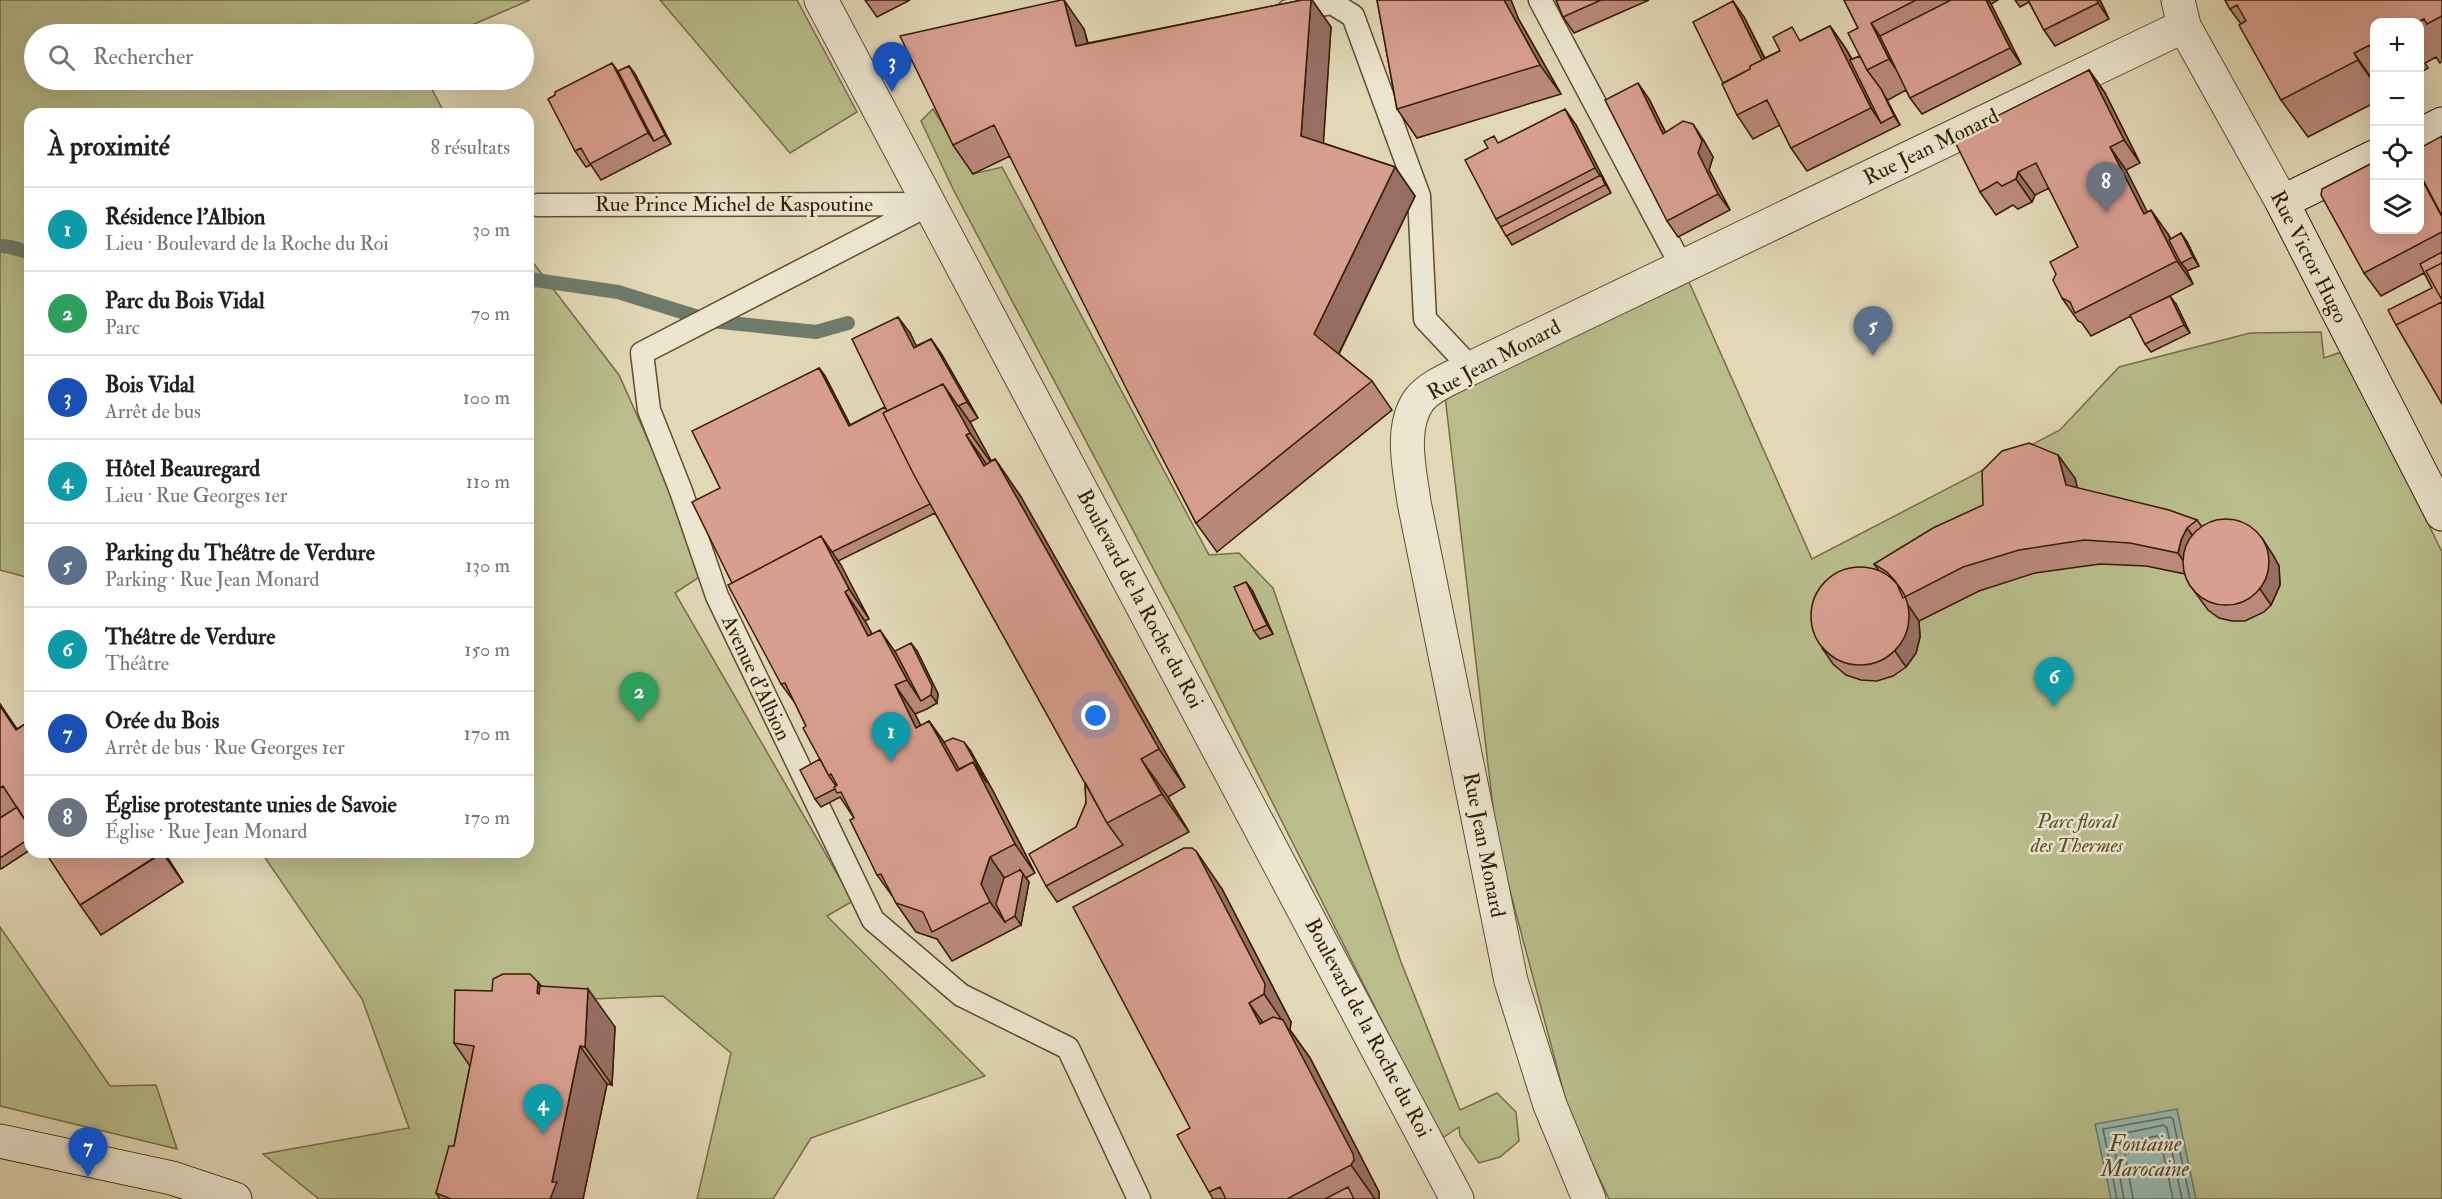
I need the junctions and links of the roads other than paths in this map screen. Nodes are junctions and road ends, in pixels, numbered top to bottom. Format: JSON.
{"nodes":[{"id":1,"x":821,"y":0,"type":"edge"},
{"id":2,"x":1540,"y":0,"type":"edge"},
{"id":3,"x":2181,"y":13,"type":"edge"},
{"id":4,"x":1264,"y":16,"type":"edge"},
{"id":5,"x":2442,"y":124,"type":"edge"},
{"id":6,"x":2424,"y":133,"type":"edge"},
{"id":7,"x":2370,"y":159,"type":"edge"},
{"id":8,"x":2282,"y":202,"type":"junction"},
{"id":9,"x":930,"y":204,"type":"junction"},
{"id":10,"x":538,"y":205,"type":"dead end"},
{"id":11,"x":1682,"y":267,"type":"junction"},
{"id":12,"x":1471,"y":368,"type":"junction"},
{"id":13,"x":2442,"y":514,"type":"edge"},
{"id":14,"x":0,"y":1141,"type":"edge"},
{"id":15,"x":235,"y":1199,"type":"edge"},
{"id":16,"x":1139,"y":1199,"type":"edge"},
{"id":17,"x":1457,"y":1199,"type":"edge"},
{"id":18,"x":1589,"y":1199,"type":"edge"}],
"edges":[{"from":1,"to":9,"type":"street","name":"Boulevard de la Roche du Roi"},
{"from":2,"to":11,"type":"lane"},
{"from":3,"to":8,"type":"street","name":"Rue Victor Hugo"},
{"from":3,"to":11,"type":"street","name":"Rue Jean Monard"},
{"from":4,"to":12,"type":"lane"},
{"from":5,"to":6,"type":"street"},
{"from":7,"to":8,"type":"street"},
{"from":8,"to":13,"type":"street","name":"Rue Victor Hugo"},
{"from":9,"to":10,"type":"lane","name":"Rue Prince Michel de Kaspoutine"},
{"from":9,"to":16,"type":"lane","name":"Avenue d'Albion"},
{"from":9,"to":17,"type":"street","name":"Boulevard de la Roche du Roi"},
{"from":11,"to":12,"type":"street","name":"Rue Jean Monard"},
{"from":12,"to":18,"type":"street","name":"Rue Jean Monard"},
{"from":14,"to":15,"type":"street"}]}
